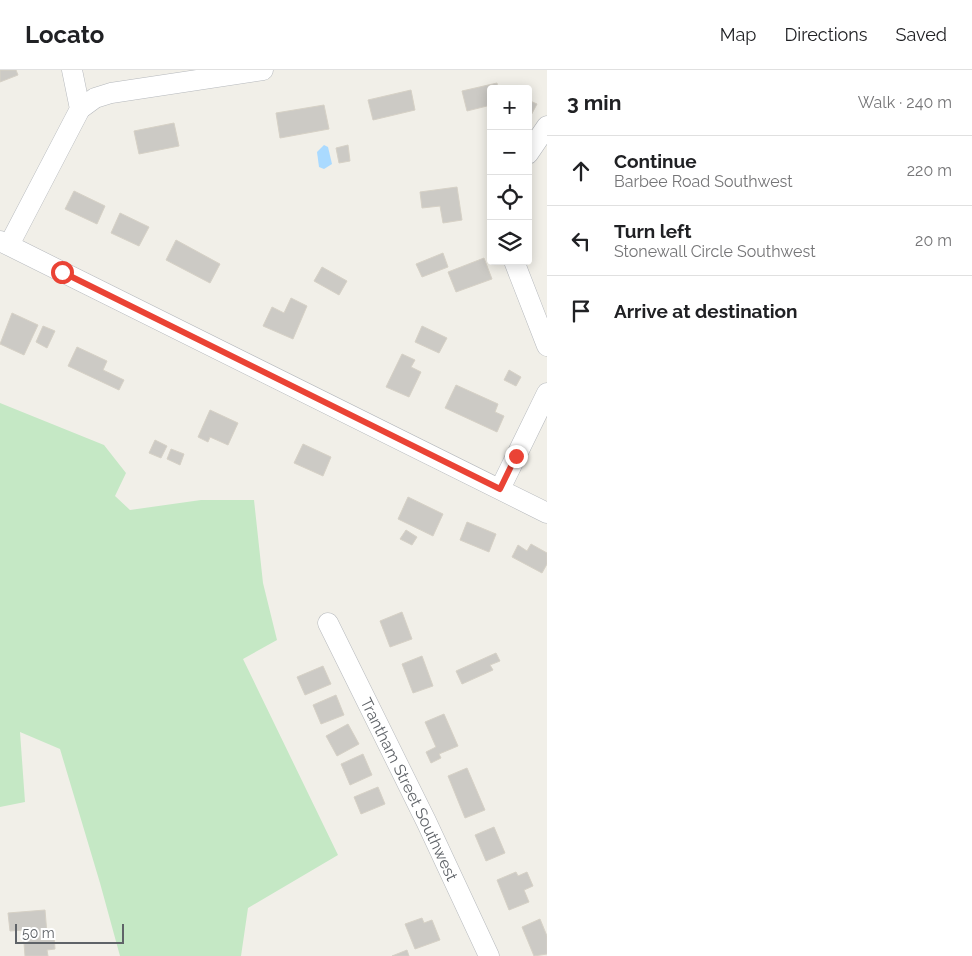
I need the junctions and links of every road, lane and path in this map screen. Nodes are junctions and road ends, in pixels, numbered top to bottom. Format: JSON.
{"nodes":[{"id":1,"x":72,"y":70,"type":"edge"},
{"id":2,"x":263,"y":70,"type":"edge"},
{"id":3,"x":80,"y":109,"type":"junction"},
{"id":4,"x":547,"y":126,"type":"edge"},
{"id":5,"x":532,"y":148,"type":"edge"},
{"id":6,"x":4,"y":243,"type":"edge"},
{"id":7,"x":516,"y":265,"type":"edge"},
{"id":8,"x":547,"y":346,"type":"edge"},
{"id":9,"x":547,"y":393,"type":"edge"},
{"id":10,"x":500,"y":489,"type":"junction"},
{"id":11,"x":547,"y":512,"type":"edge"},
{"id":12,"x":328,"y":623,"type":"dead end"},
{"id":13,"x":489,"y":956,"type":"edge"}],
"edges":[{"from":1,"to":3,"type":"street"},
{"from":2,"to":3,"type":"street"},
{"from":3,"to":6,"type":"street"},
{"from":4,"to":5,"type":"street"},
{"from":6,"to":10,"type":"street"},
{"from":7,"to":8,"type":"street"},
{"from":9,"to":10,"type":"street"},
{"from":10,"to":11,"type":"street"},
{"from":12,"to":13,"type":"street","name":"Trantham Street Southwest"}]}
